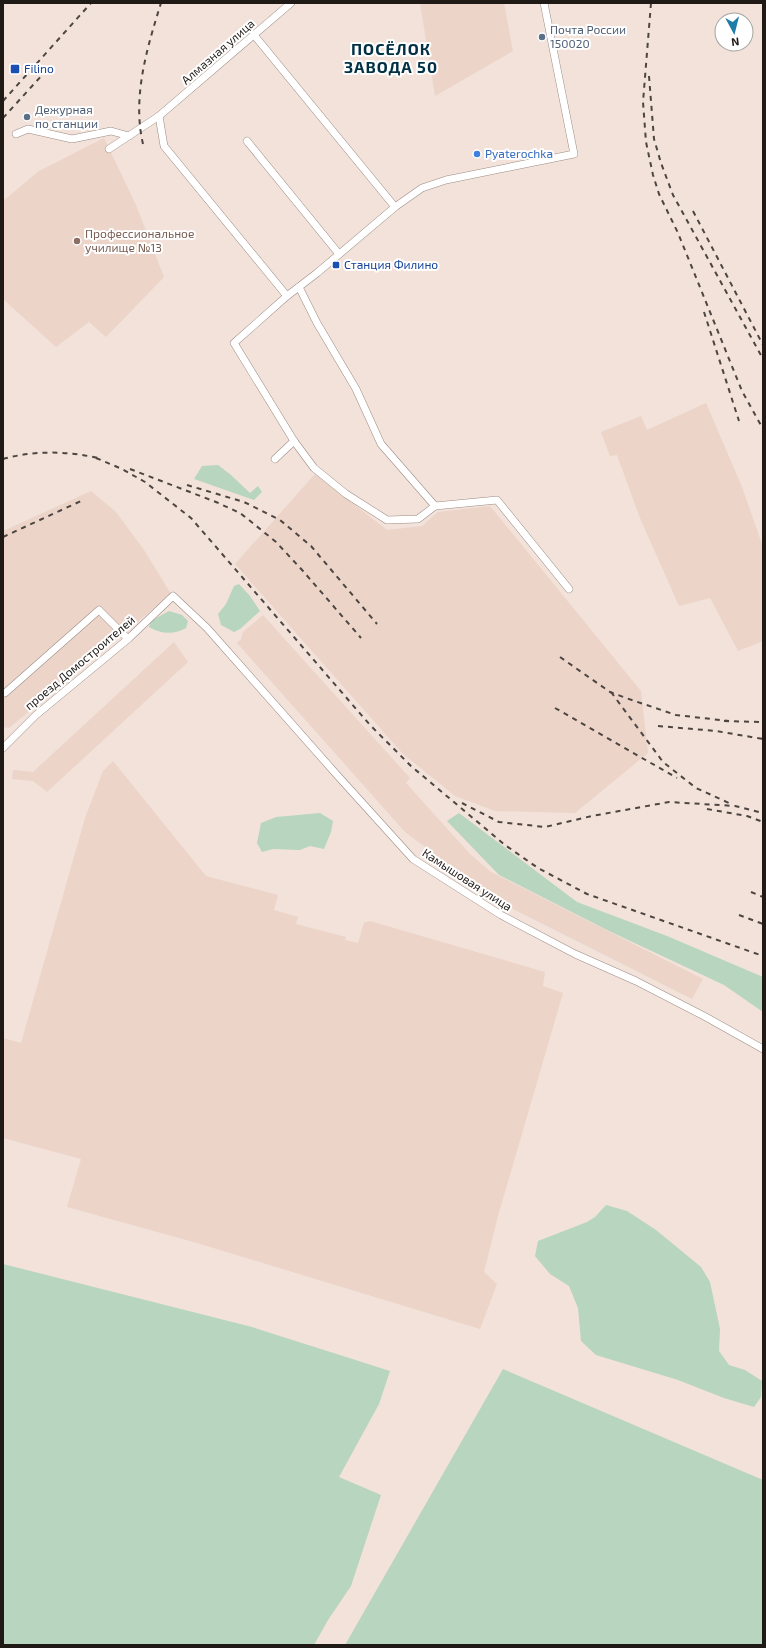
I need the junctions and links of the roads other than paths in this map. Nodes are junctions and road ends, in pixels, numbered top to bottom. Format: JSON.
{"nodes":[{"id":1,"x":291,"y":3,"type":"edge"},
{"id":2,"x":544,"y":3,"type":"edge"},
{"id":3,"x":254,"y":35,"type":"junction"},
{"id":4,"x":160,"y":116,"type":"junction"},
{"id":5,"x":16,"y":134,"type":"dead end"},
{"id":6,"x":129,"y":136,"type":"junction"},
{"id":7,"x":247,"y":141,"type":"dead end"},
{"id":8,"x":109,"y":150,"type":"dead end"},
{"id":9,"x":395,"y":207,"type":"junction"},
{"id":10,"x":339,"y":254,"type":"junction"},
{"id":11,"x":299,"y":287,"type":"junction"},
{"id":12,"x":287,"y":296,"type":"junction"},
{"id":13,"x":294,"y":441,"type":"junction"},
{"id":14,"x":275,"y":459,"type":"dead end"},
{"id":15,"x":435,"y":506,"type":"junction"},
{"id":16,"x":570,"y":589,"type":"dead end"},
{"id":17,"x":173,"y":596,"type":"joint"},
{"id":18,"x":128,"y":639,"type":"junction"},
{"id":19,"x":5,"y":693,"type":"dead end"},
{"id":20,"x":3,"y":748,"type":"edge"},
{"id":21,"x":763,"y":1049,"type":"edge"}],
"edges":[{"from":1,"to":3,"type":"street","name":"Алмазная улица"},
{"from":2,"to":9,"type":"street"},
{"from":3,"to":4,"type":"street","name":"Алмазная улица"},
{"from":3,"to":9,"type":"street"},
{"from":4,"to":6,"type":"street","name":"Алмазная улица"},
{"from":4,"to":12,"type":"street"},
{"from":5,"to":6,"type":"street"},
{"from":6,"to":8,"type":"street","name":"Алмазная улица"},
{"from":7,"to":10,"type":"street"},
{"from":9,"to":10,"type":"street"},
{"from":10,"to":11,"type":"street"},
{"from":11,"to":12,"type":"street"},
{"from":11,"to":15,"type":"street"},
{"from":12,"to":13,"type":"street"},
{"from":13,"to":14,"type":"street"},
{"from":13,"to":15,"type":"street"},
{"from":15,"to":16,"type":"street"},
{"from":17,"to":18,"type":"street","name":"проезд Домостроителей"},
{"from":17,"to":21,"type":"street","name":"Камышовая улица"},
{"from":18,"to":19,"type":"street"},
{"from":18,"to":20,"type":"street","name":"проезд Домостроителей"}]}
